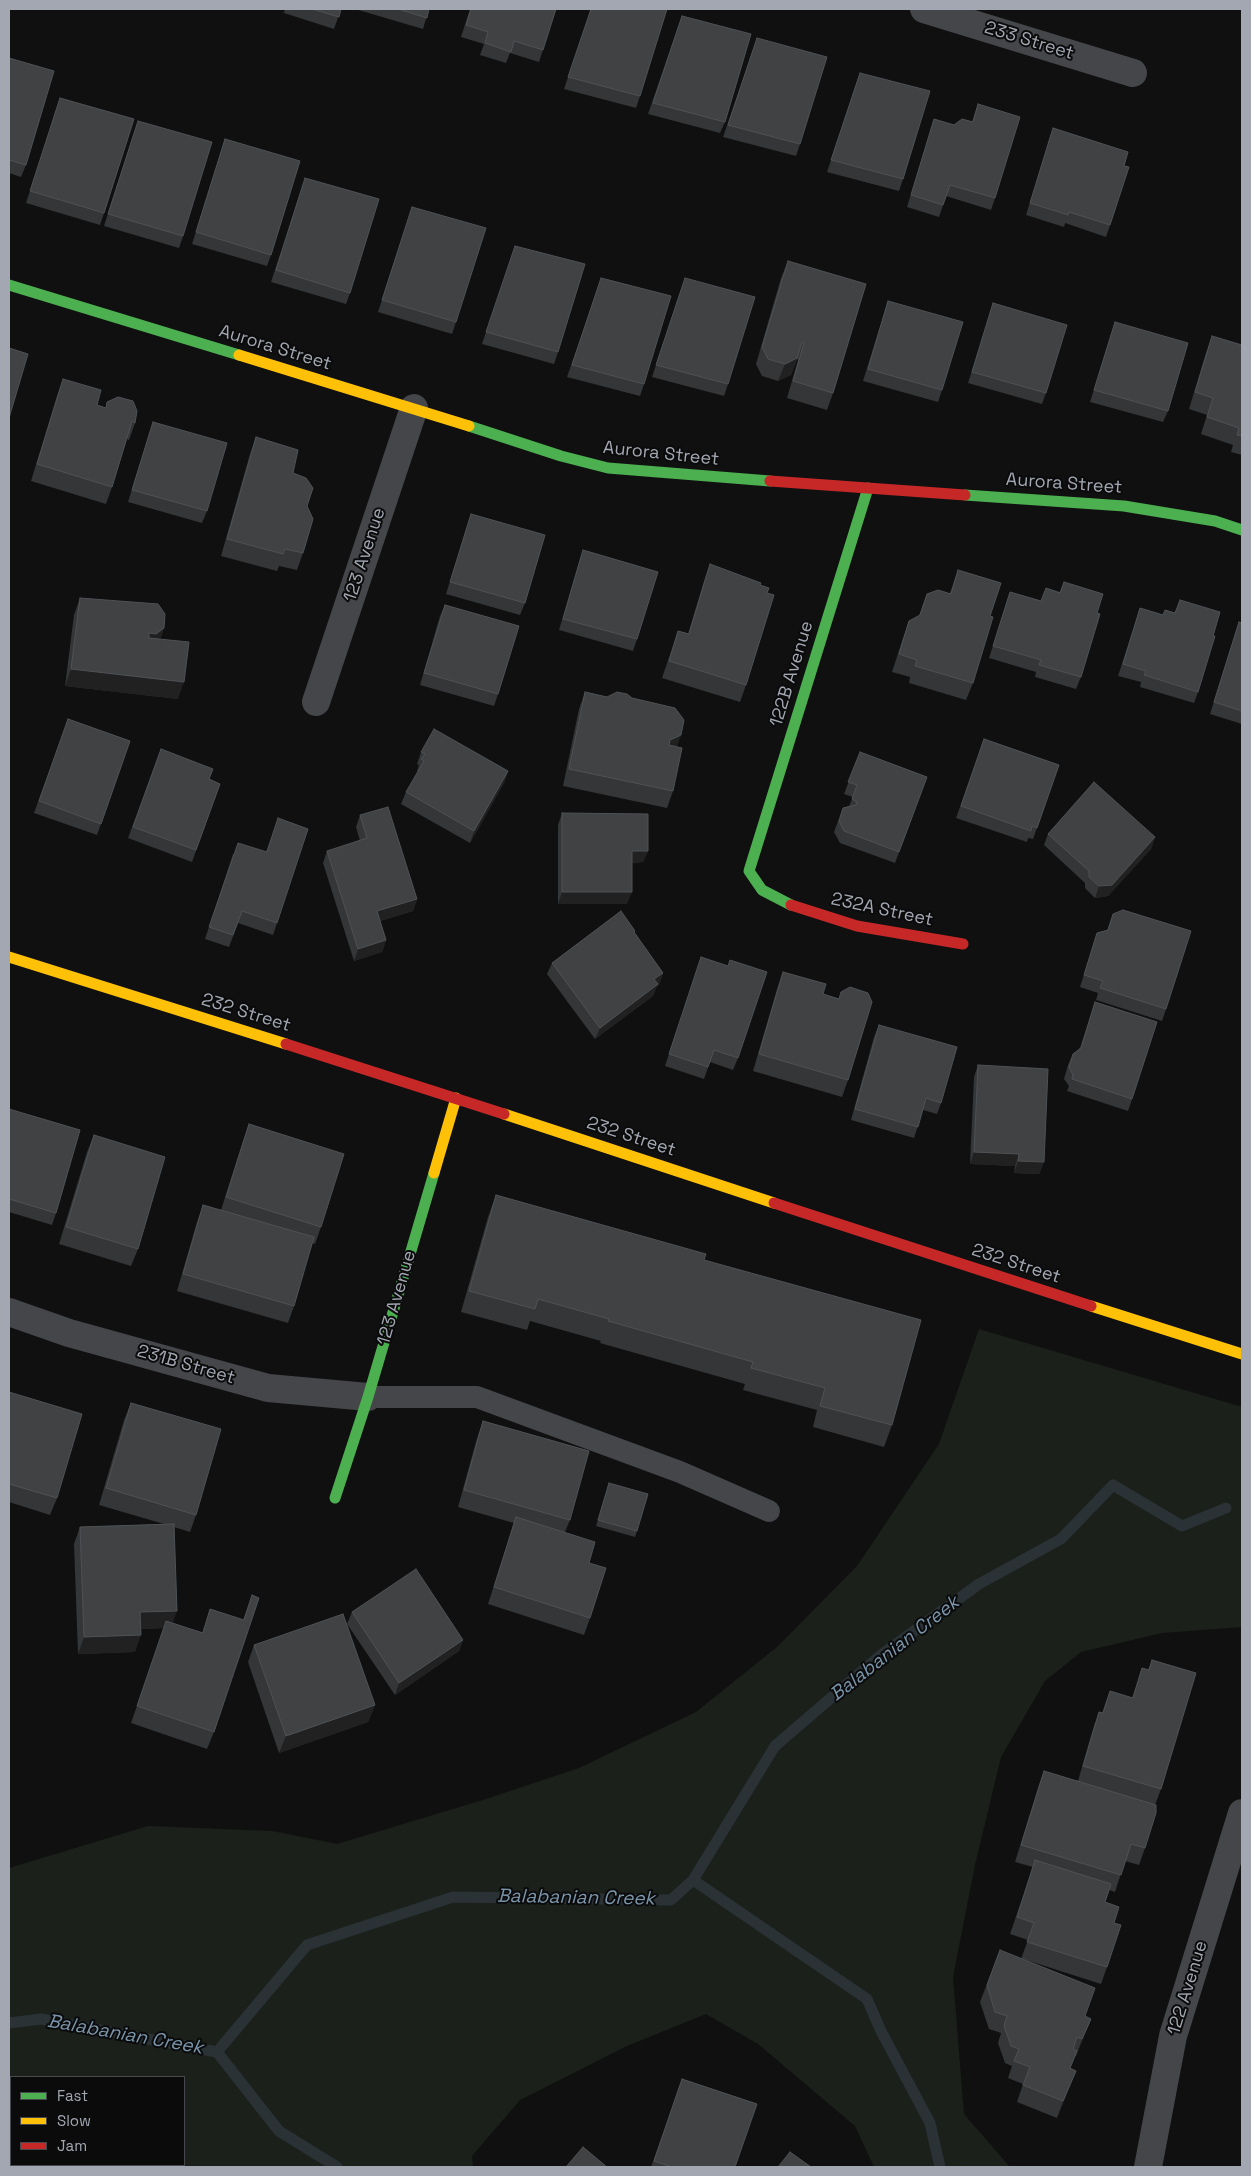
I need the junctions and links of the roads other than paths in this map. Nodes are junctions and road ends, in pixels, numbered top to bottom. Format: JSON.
{"nodes":[{"id":1,"x":924,"y":9,"type":"edge"},
{"id":2,"x":1133,"y":73,"type":"dead end"},
{"id":3,"x":9,"y":286,"type":"edge"},
{"id":4,"x":414,"y":408,"type":"junction"},
{"id":5,"x":868,"y":488,"type":"junction"},
{"id":6,"x":1242,"y":530,"type":"edge"},
{"id":7,"x":316,"y":702,"type":"dead end"},
{"id":8,"x":749,"y":871,"type":"joint"},
{"id":9,"x":963,"y":944,"type":"dead end"},
{"id":10,"x":9,"y":957,"type":"edge"},
{"id":11,"x":456,"y":1098,"type":"junction"},
{"id":12,"x":9,"y":1312,"type":"edge"},
{"id":13,"x":1242,"y":1354,"type":"edge"},
{"id":14,"x":368,"y":1397,"type":"junction"},
{"id":15,"x":335,"y":1498,"type":"dead end"},
{"id":16,"x":769,"y":1511,"type":"dead end"},
{"id":17,"x":1242,"y":1813,"type":"edge"},
{"id":18,"x":1148,"y":2167,"type":"edge"}],
"edges":[{"from":1,"to":2,"type":"street","name":"233 Street"},
{"from":3,"to":4,"type":"street","name":"Aurora Street"},
{"from":4,"to":5,"type":"street","name":"Aurora Street"},
{"from":4,"to":7,"type":"street","name":"123 Avenue"},
{"from":5,"to":6,"type":"street","name":"Aurora Street"},
{"from":5,"to":8,"type":"street","name":"122B Avenue"},
{"from":8,"to":9,"type":"street","name":"232A Street"},
{"from":10,"to":11,"type":"street","name":"232 Street"},
{"from":11,"to":13,"type":"street","name":"232 Street"},
{"from":11,"to":14,"type":"street","name":"123 Avenue"},
{"from":12,"to":14,"type":"street","name":"231B Street"},
{"from":14,"to":15,"type":"street","name":"123 Avenue"},
{"from":14,"to":16,"type":"lane"},
{"from":17,"to":18,"type":"street","name":"122 Avenue"}]}
